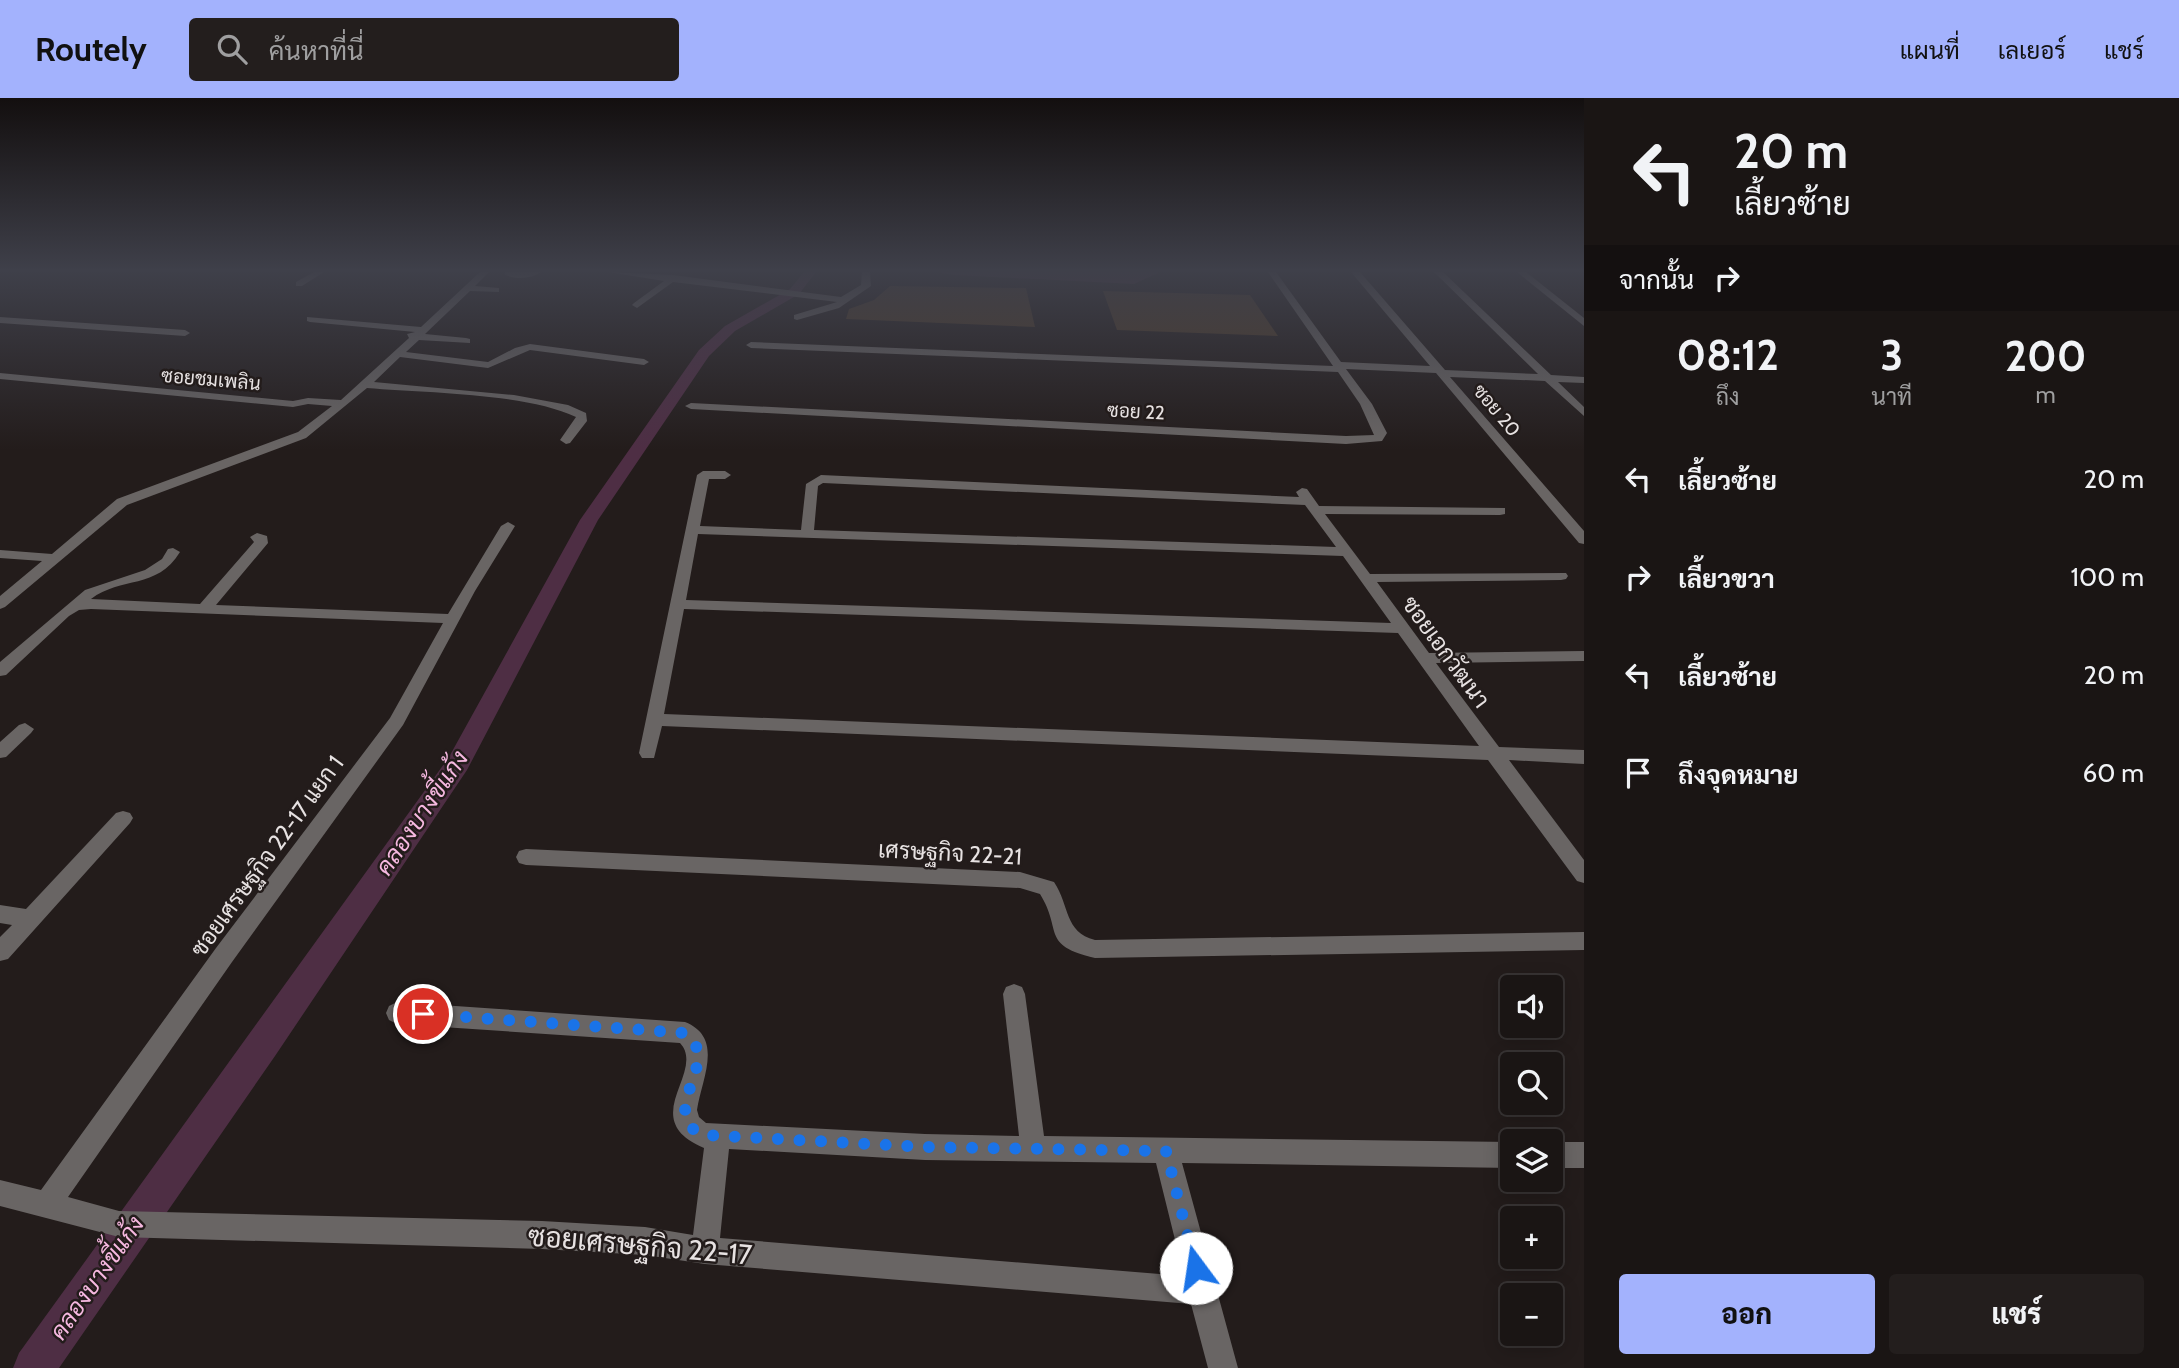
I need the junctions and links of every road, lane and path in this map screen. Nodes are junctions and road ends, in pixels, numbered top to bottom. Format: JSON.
{"nodes":[{"id":1,"x":160,"y":331,"type":"edge"},
{"id":2,"x":381,"y":331,"type":"edge"},
{"id":3,"x":406,"y":331,"type":"edge"},
{"id":4,"x":1314,"y":331,"type":"edge"},
{"id":5,"x":1407,"y":331,"type":"edge"},
{"id":6,"x":1498,"y":331,"type":"edge"},
{"id":7,"x":185,"y":333,"type":"dead end"},
{"id":8,"x":419,"y":333,"type":"junction"},
{"id":9,"x":467,"y":341,"type":"dead end"},
{"id":10,"x":751,"y":345,"type":"dead end"},
{"id":11,"x":399,"y":354,"type":"junction"},
{"id":12,"x":644,"y":362,"type":"dead end"},
{"id":13,"x":1339,"y":367,"type":"junction"},
{"id":14,"x":1442,"y":372,"type":"junction"},
{"id":15,"x":0,"y":376,"type":"edge"},
{"id":16,"x":1546,"y":378,"type":"junction"},
{"id":17,"x":1584,"y":380,"type":"edge"},
{"id":18,"x":365,"y":385,"type":"junction"},
{"id":19,"x":691,"y":406,"type":"dead end"},
{"id":20,"x":339,"y":408,"type":"junction"},
{"id":21,"x":1584,"y":413,"type":"edge"},
{"id":22,"x":566,"y":440,"type":"dead end"},
{"id":23,"x":725,"y":475,"type":"dead end"},
{"id":24,"x":1308,"y":500,"type":"junction"},
{"id":25,"x":1500,"y":511,"type":"dead end"},
{"id":26,"x":508,"y":526,"type":"dead end"},
{"id":27,"x":690,"y":530,"type":"junction"},
{"id":28,"x":807,"y":534,"type":"junction"},
{"id":29,"x":257,"y":537,"type":"dead end"},
{"id":30,"x":1584,"y":540,"type":"edge"},
{"id":31,"x":173,"y":552,"type":"dead end"},
{"id":32,"x":1345,"y":552,"type":"junction"},
{"id":33,"x":0,"y":554,"type":"edge"},
{"id":34,"x":54,"y":558,"type":"junction"},
{"id":35,"x":1561,"y":576,"type":"dead end"},
{"id":36,"x":1364,"y":578,"type":"junction"},
{"id":37,"x":0,"y":604,"type":"edge"},
{"id":38,"x":677,"y":604,"type":"junction"},
{"id":39,"x":75,"y":607,"type":"junction"},
{"id":40,"x":203,"y":610,"type":"junction"},
{"id":41,"x":453,"y":619,"type":"junction"},
{"id":42,"x":1402,"y":628,"type":"junction"},
{"id":43,"x":1584,"y":656,"type":"edge"},
{"id":44,"x":1425,"y":658,"type":"junction"},
{"id":45,"x":0,"y":671,"type":"edge"},
{"id":46,"x":654,"y":720,"type":"junction"},
{"id":47,"x":25,"y":729,"type":"dead end"},
{"id":48,"x":0,"y":752,"type":"edge"},
{"id":49,"x":648,"y":753,"type":"dead end"},
{"id":50,"x":1492,"y":755,"type":"junction"},
{"id":51,"x":1584,"y":757,"type":"edge"},
{"id":52,"x":123,"y":818,"type":"dead end"},
{"id":53,"x":526,"y":857,"type":"dead end"},
{"id":54,"x":1584,"y":875,"type":"edge"},
{"id":55,"x":0,"y":914,"type":"edge"},
{"id":56,"x":30,"y":919,"type":"junction"},
{"id":57,"x":1584,"y":942,"type":"edge"},
{"id":58,"x":0,"y":952,"type":"edge"},
{"id":59,"x":1014,"y":994,"type":"dead end"},
{"id":60,"x":397,"y":1013,"type":"dead end"},
{"id":61,"x":718,"y":1135,"type":"junction"},
{"id":62,"x":1033,"y":1147,"type":"junction"},
{"id":63,"x":1166,"y":1151,"type":"junction"},
{"id":64,"x":1500,"y":1155,"type":"edge"},
{"id":65,"x":1563,"y":1155,"type":"edge"},
{"id":66,"x":1584,"y":1156,"type":"edge"},
{"id":67,"x":0,"y":1193,"type":"edge"},
{"id":68,"x":47,"y":1204,"type":"junction"},
{"id":69,"x":705,"y":1250,"type":"junction"},
{"id":70,"x":1202,"y":1291,"type":"junction"},
{"id":71,"x":1223,"y":1368,"type":"edge"}],
"edges":[{"from":1,"to":7,"type":"street"},
{"from":2,"to":8,"type":"street"},
{"from":3,"to":8,"type":"street"},
{"from":4,"to":13,"type":"street","name":"ซอย 22"},
{"from":5,"to":14,"type":"street","name":"ซอย 20"},
{"from":6,"to":16,"type":"street"},
{"from":8,"to":9,"type":"street"},
{"from":8,"to":11,"type":"street"},
{"from":10,"to":13,"type":"street"},
{"from":11,"to":12,"type":"street"},
{"from":11,"to":18,"type":"street"},
{"from":13,"to":14,"type":"street"},
{"from":13,"to":19,"type":"street","name":"ซอย 22"},
{"from":14,"to":16,"type":"street"},
{"from":14,"to":30,"type":"street","name":"ซอย 20"},
{"from":15,"to":20,"type":"street","name":"ซอยชมเพลิน"},
{"from":16,"to":17,"type":"street"},
{"from":16,"to":21,"type":"street"},
{"from":18,"to":20,"type":"street"},
{"from":18,"to":22,"type":"street"},
{"from":20,"to":34,"type":"street"},
{"from":23,"to":27,"type":"street"},
{"from":24,"to":25,"type":"street"},
{"from":24,"to":28,"type":"street"},
{"from":24,"to":32,"type":"street","name":"ซอยเอกวัฒนา"},
{"from":26,"to":41,"type":"street","name":"ซอยเศรษฐกิจ 22-17 แยก 1"},
{"from":27,"to":28,"type":"street"},
{"from":27,"to":38,"type":"street"},
{"from":28,"to":32,"type":"street"},
{"from":29,"to":40,"type":"street"},
{"from":31,"to":39,"type":"street"},
{"from":32,"to":36,"type":"street","name":"ซอยเอกวัฒนา"},
{"from":33,"to":34,"type":"street"},
{"from":34,"to":37,"type":"street"},
{"from":35,"to":36,"type":"street"},
{"from":36,"to":42,"type":"street","name":"ซอยเอกวัฒนา"},
{"from":38,"to":42,"type":"street"},
{"from":38,"to":46,"type":"street"},
{"from":39,"to":40,"type":"street"},
{"from":39,"to":45,"type":"street"},
{"from":40,"to":41,"type":"street"},
{"from":41,"to":68,"type":"street","name":"ซอยเศรษฐกิจ 22-17 แยก 1"},
{"from":42,"to":44,"type":"street","name":"ซอยเอกวัฒนา"},
{"from":43,"to":44,"type":"street"},
{"from":44,"to":50,"type":"street","name":"ซอยเอกวัฒนา"},
{"from":46,"to":49,"type":"street"},
{"from":46,"to":50,"type":"street"},
{"from":47,"to":48,"type":"street"},
{"from":50,"to":51,"type":"street"},
{"from":50,"to":54,"type":"street","name":"ซอยเอกวัฒนา"},
{"from":52,"to":56,"type":"street"},
{"from":53,"to":57,"type":"street","name":"เศรษฐกิจ 22-21"},
{"from":55,"to":56,"type":"street"},
{"from":56,"to":58,"type":"street"},
{"from":59,"to":62,"type":"street"},
{"from":60,"to":61,"type":"street"},
{"from":61,"to":62,"type":"street"},
{"from":61,"to":69,"type":"street"},
{"from":62,"to":63,"type":"street"},
{"from":63,"to":64,"type":"street"},
{"from":63,"to":70,"type":"street"},
{"from":65,"to":66,"type":"street"},
{"from":67,"to":68,"type":"street","name":"ซอยเศรษฐกิจ 22-17"},
{"from":68,"to":69,"type":"street","name":"ซอยเศรษฐกิจ 22-17"},
{"from":69,"to":70,"type":"street","name":"ซอยเศรษฐกิจ 22-17"},
{"from":70,"to":71,"type":"street"}]}
